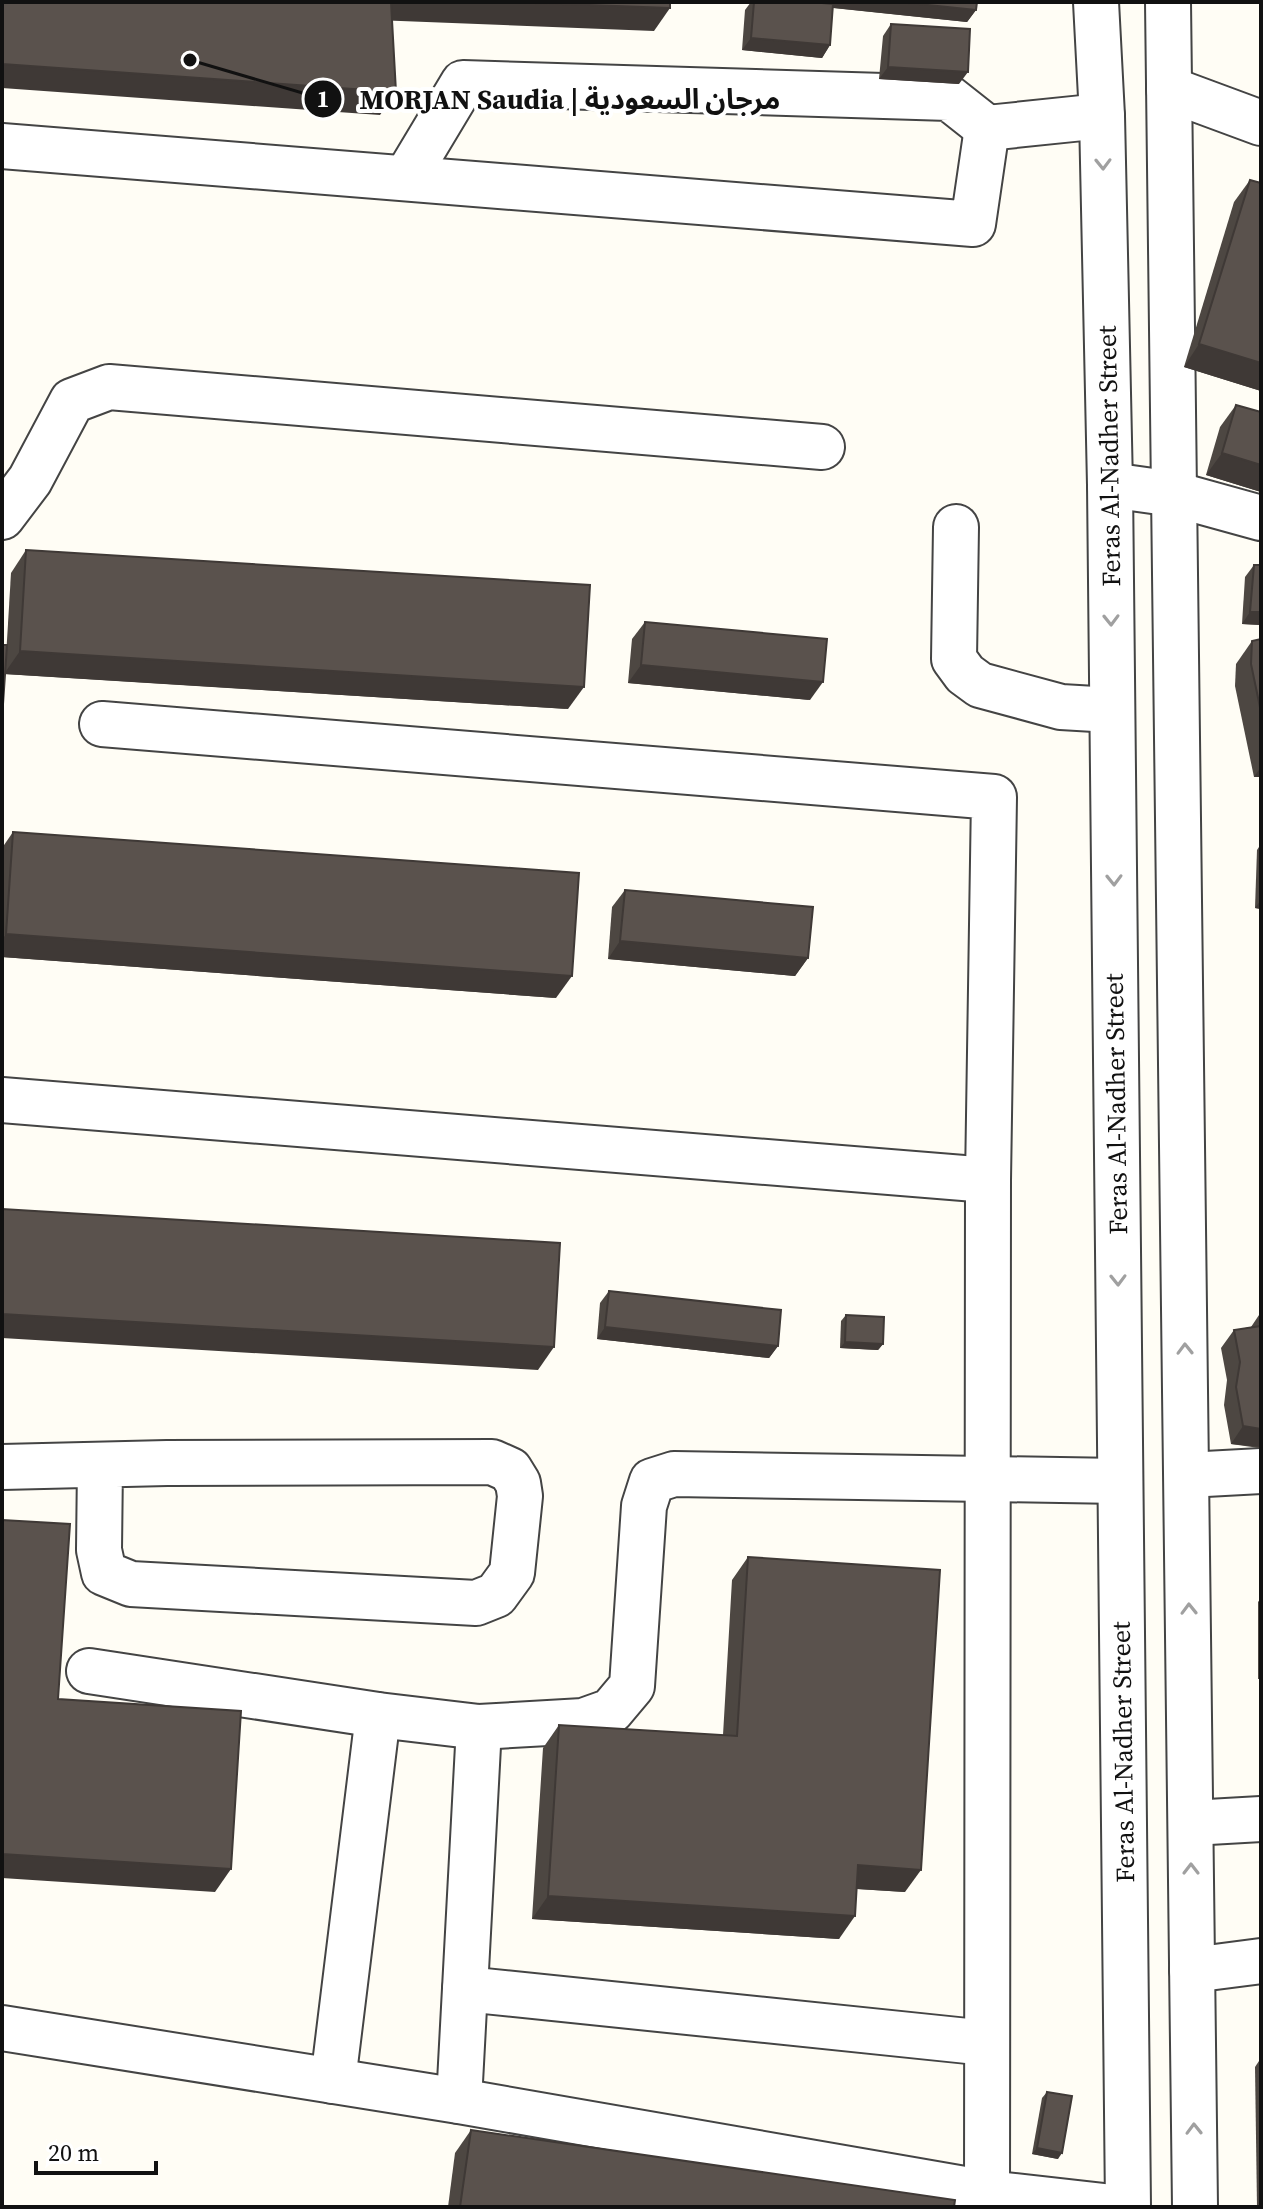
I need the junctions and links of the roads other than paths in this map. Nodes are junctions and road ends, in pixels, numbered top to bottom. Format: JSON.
{"nodes":[{"id":1,"x":1096,"y":2,"type":"edge"},
{"id":2,"x":1168,"y":2,"type":"edge"},
{"id":3,"x":1169,"y":89,"type":"junction"},
{"id":4,"x":1102,"y":116,"type":"junction"},
{"id":5,"x":1261,"y":123,"type":"edge"},
{"id":6,"x":987,"y":128,"type":"junction"},
{"id":7,"x":2,"y":146,"type":"edge"},
{"id":8,"x":406,"y":178,"type":"junction"},
{"id":9,"x":822,"y":447,"type":"dead end"},
{"id":10,"x":1110,"y":485,"type":"junction"},
{"id":11,"x":1174,"y":494,"type":"junction"},
{"id":12,"x":2,"y":517,"type":"edge"},
{"id":13,"x":1261,"y":518,"type":"edge"},
{"id":14,"x":956,"y":527,"type":"dead end"},
{"id":15,"x":1112,"y":710,"type":"junction"},
{"id":16,"x":102,"y":724,"type":"dead end"},
{"id":17,"x":2,"y":1100,"type":"edge"},
{"id":18,"x":988,"y":1180,"type":"junction"},
{"id":19,"x":100,"y":1465,"type":"junction"},
{"id":20,"x":2,"y":1467,"type":"edge"},
{"id":21,"x":1261,"y":1471,"type":"edge"},
{"id":22,"x":1187,"y":1475,"type":"junction"},
{"id":23,"x":987,"y":1481,"type":"junction"},
{"id":24,"x":1120,"y":1481,"type":"junction"},
{"id":25,"x":89,"y":1671,"type":"dead end"},
{"id":26,"x":378,"y":1715,"type":"junction"},
{"id":27,"x":479,"y":1727,"type":"junction"},
{"id":28,"x":1261,"y":1819,"type":"edge"},
{"id":29,"x":1191,"y":1823,"type":"junction"},
{"id":30,"x":1261,"y":1961,"type":"edge"},
{"id":31,"x":1192,"y":1970,"type":"junction"},
{"id":32,"x":465,"y":1989,"type":"junction"},
{"id":33,"x":2,"y":2028,"type":"edge"},
{"id":34,"x":987,"y":2043,"type":"junction"},
{"id":35,"x":333,"y":2081,"type":"junction"},
{"id":36,"x":459,"y":2101,"type":"junction"},
{"id":37,"x":987,"y":2200,"type":"edge"},
{"id":38,"x":1113,"y":2207,"type":"edge"},
{"id":39,"x":1128,"y":2207,"type":"edge"},
{"id":40,"x":1195,"y":2207,"type":"edge"}],
"edges":[{"from":1,"to":4,"type":"street","name":"Feras Al-Nadher Street"},
{"from":2,"to":3,"type":"street"},
{"from":3,"to":5,"type":"street"},
{"from":3,"to":11,"type":"street"},
{"from":4,"to":6,"type":"street"},
{"from":4,"to":10,"type":"street","name":"Feras Al-Nadher Street","one_way":true},
{"from":6,"to":8,"type":"street"},
{"from":6,"to":8,"type":"street"},
{"from":7,"to":8,"type":"street"},
{"from":9,"to":12,"type":"street"},
{"from":10,"to":11,"type":"street"},
{"from":10,"to":15,"type":"street","name":"Feras Al-Nadher Street","one_way":true},
{"from":11,"to":13,"type":"street"},
{"from":22,"to":11,"type":"street","one_way":true},
{"from":14,"to":15,"type":"street"},
{"from":15,"to":24,"type":"street","name":"Feras Al-Nadher Street","one_way":true},
{"from":16,"to":18,"type":"street"},
{"from":17,"to":18,"type":"street"},
{"from":18,"to":23,"type":"street"},
{"from":19,"to":19,"type":"street"},
{"from":19,"to":20,"type":"street"},
{"from":21,"to":22,"type":"street"},
{"from":29,"to":22,"type":"street","one_way":true},
{"from":23,"to":24,"type":"street"},
{"from":23,"to":27,"type":"street"},
{"from":23,"to":34,"type":"street"},
{"from":24,"to":39,"type":"street","name":"Feras Al-Nadher Street"},
{"from":25,"to":26,"type":"street"},
{"from":26,"to":27,"type":"street"},
{"from":26,"to":35,"type":"street"},
{"from":27,"to":32,"type":"street"},
{"from":28,"to":29,"type":"street"},
{"from":31,"to":29,"type":"street","one_way":true},
{"from":30,"to":31,"type":"street"},
{"from":40,"to":31,"type":"street","one_way":true},
{"from":32,"to":34,"type":"street"},
{"from":32,"to":36,"type":"street"},
{"from":33,"to":35,"type":"street"},
{"from":34,"to":37,"type":"street"},
{"from":35,"to":36,"type":"street"},
{"from":36,"to":37,"type":"street"},
{"from":37,"to":38,"type":"street"}]}
